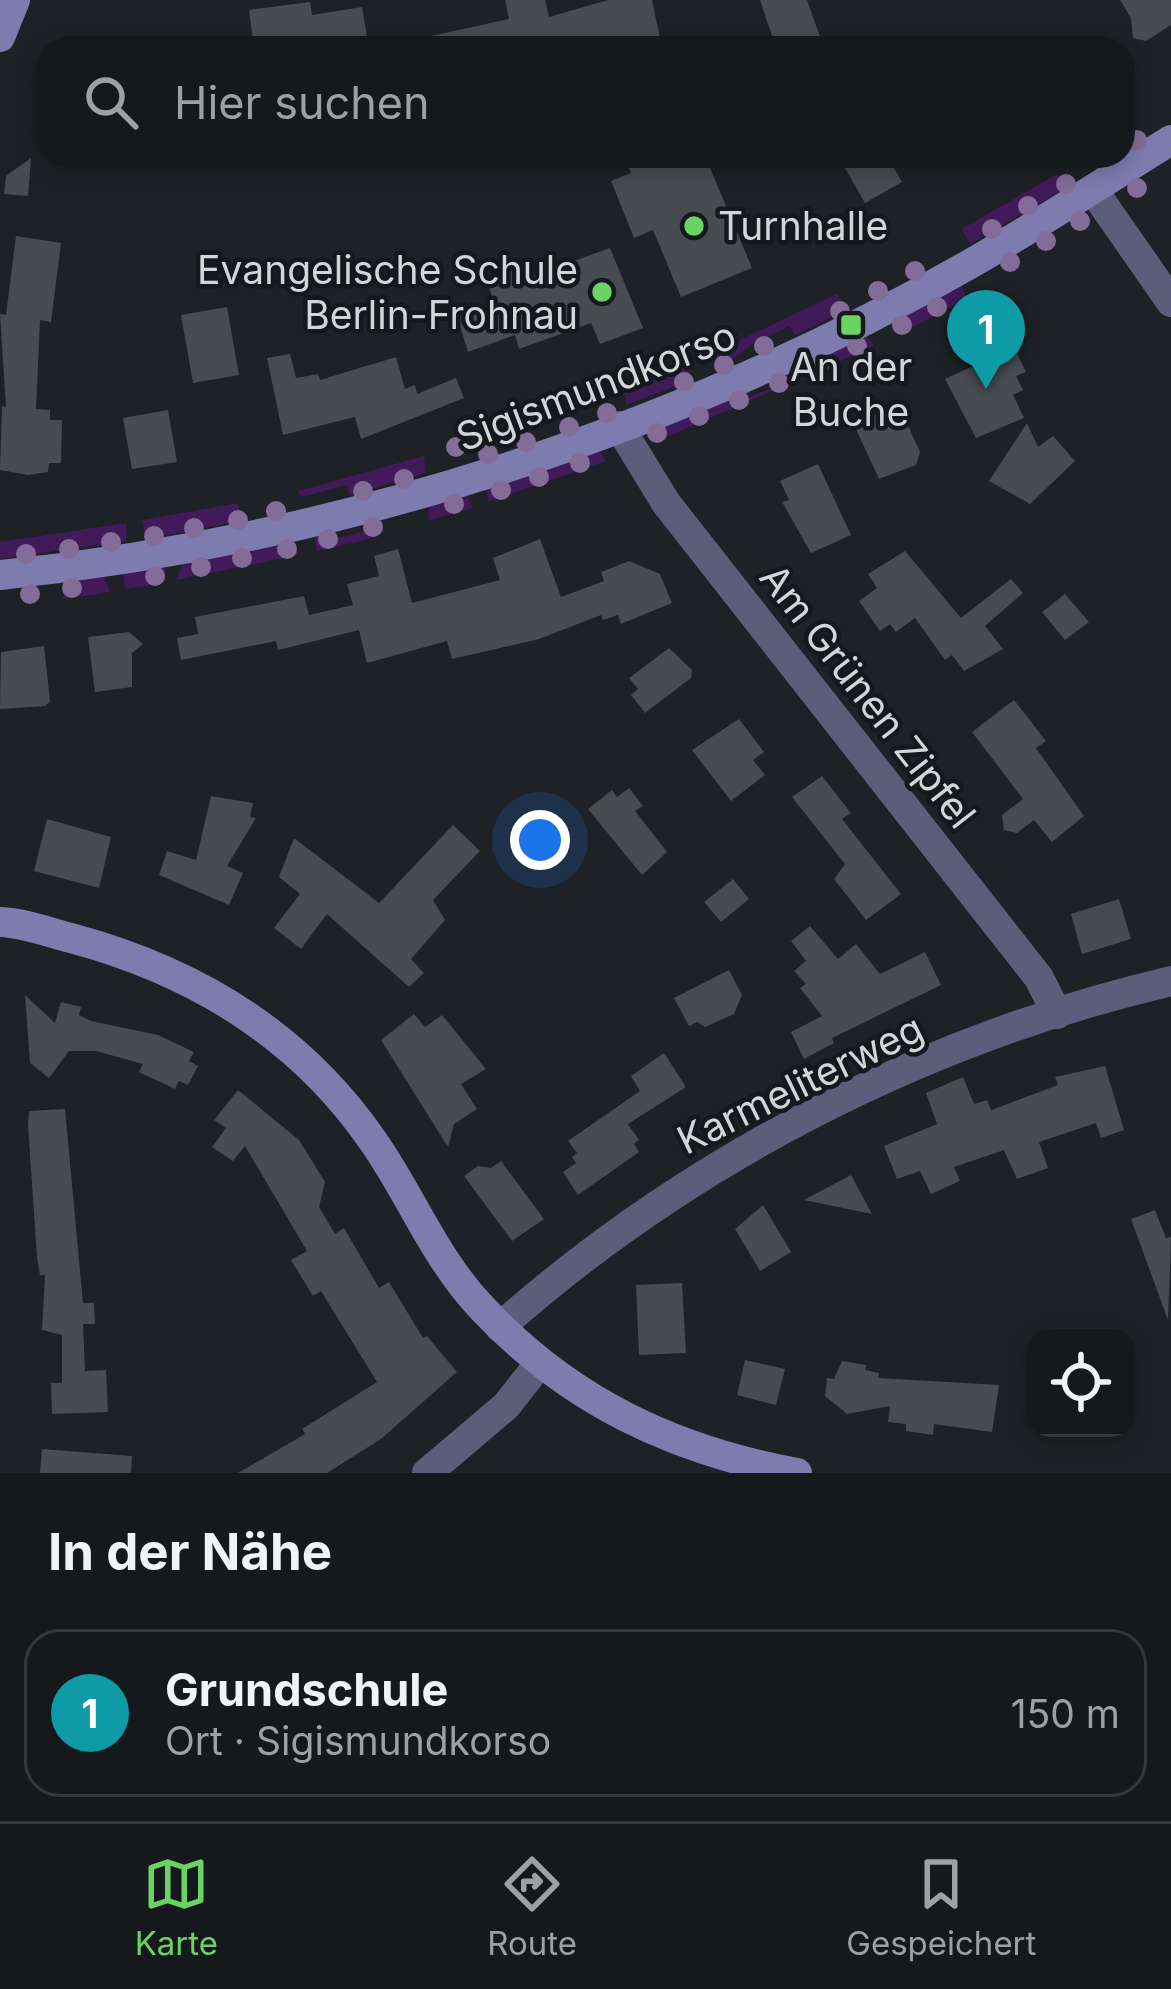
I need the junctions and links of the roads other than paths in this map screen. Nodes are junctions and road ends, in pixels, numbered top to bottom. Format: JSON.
{"nodes":[{"id":1,"x":15,"y":0,"type":"edge"},
{"id":2,"x":0,"y":37,"type":"edge"},
{"id":3,"x":1171,"y":140,"type":"edge"},
{"id":4,"x":1135,"y":163,"type":"edge"},
{"id":5,"x":1127,"y":168,"type":"edge"},
{"id":6,"x":1093,"y":190,"type":"junction"},
{"id":7,"x":1171,"y":302,"type":"edge"},
{"id":8,"x":619,"y":426,"type":"junction"},
{"id":9,"x":0,"y":575,"type":"edge"},
{"id":10,"x":0,"y":922,"type":"edge"},
{"id":11,"x":1171,"y":981,"type":"edge"},
{"id":12,"x":1057,"y":1014,"type":"junction"},
{"id":13,"x":500,"y":1327,"type":"junction"},
{"id":14,"x":539,"y":1364,"type":"junction"},
{"id":15,"x":427,"y":1473,"type":"edge"},
{"id":16,"x":797,"y":1473,"type":"edge"}],
"edges":[{"from":1,"to":2,"type":"street"},
{"from":3,"to":4,"type":"street","name":"Sigismundkorso"},
{"from":5,"to":6,"type":"street","name":"Sigismundkorso"},
{"from":6,"to":7,"type":"street"},
{"from":6,"to":8,"type":"street","name":"Sigismundkorso"},
{"from":8,"to":9,"type":"street","name":"Sigismundkorso"},
{"from":8,"to":12,"type":"street","name":"Am Grünen Zipfel"},
{"from":10,"to":13,"type":"street"},
{"from":11,"to":12,"type":"street","name":"Karmeliterweg"},
{"from":12,"to":13,"type":"street","name":"Karmeliterweg"},
{"from":13,"to":14,"type":"street"},
{"from":14,"to":15,"type":"street"},
{"from":14,"to":16,"type":"street"}]}
